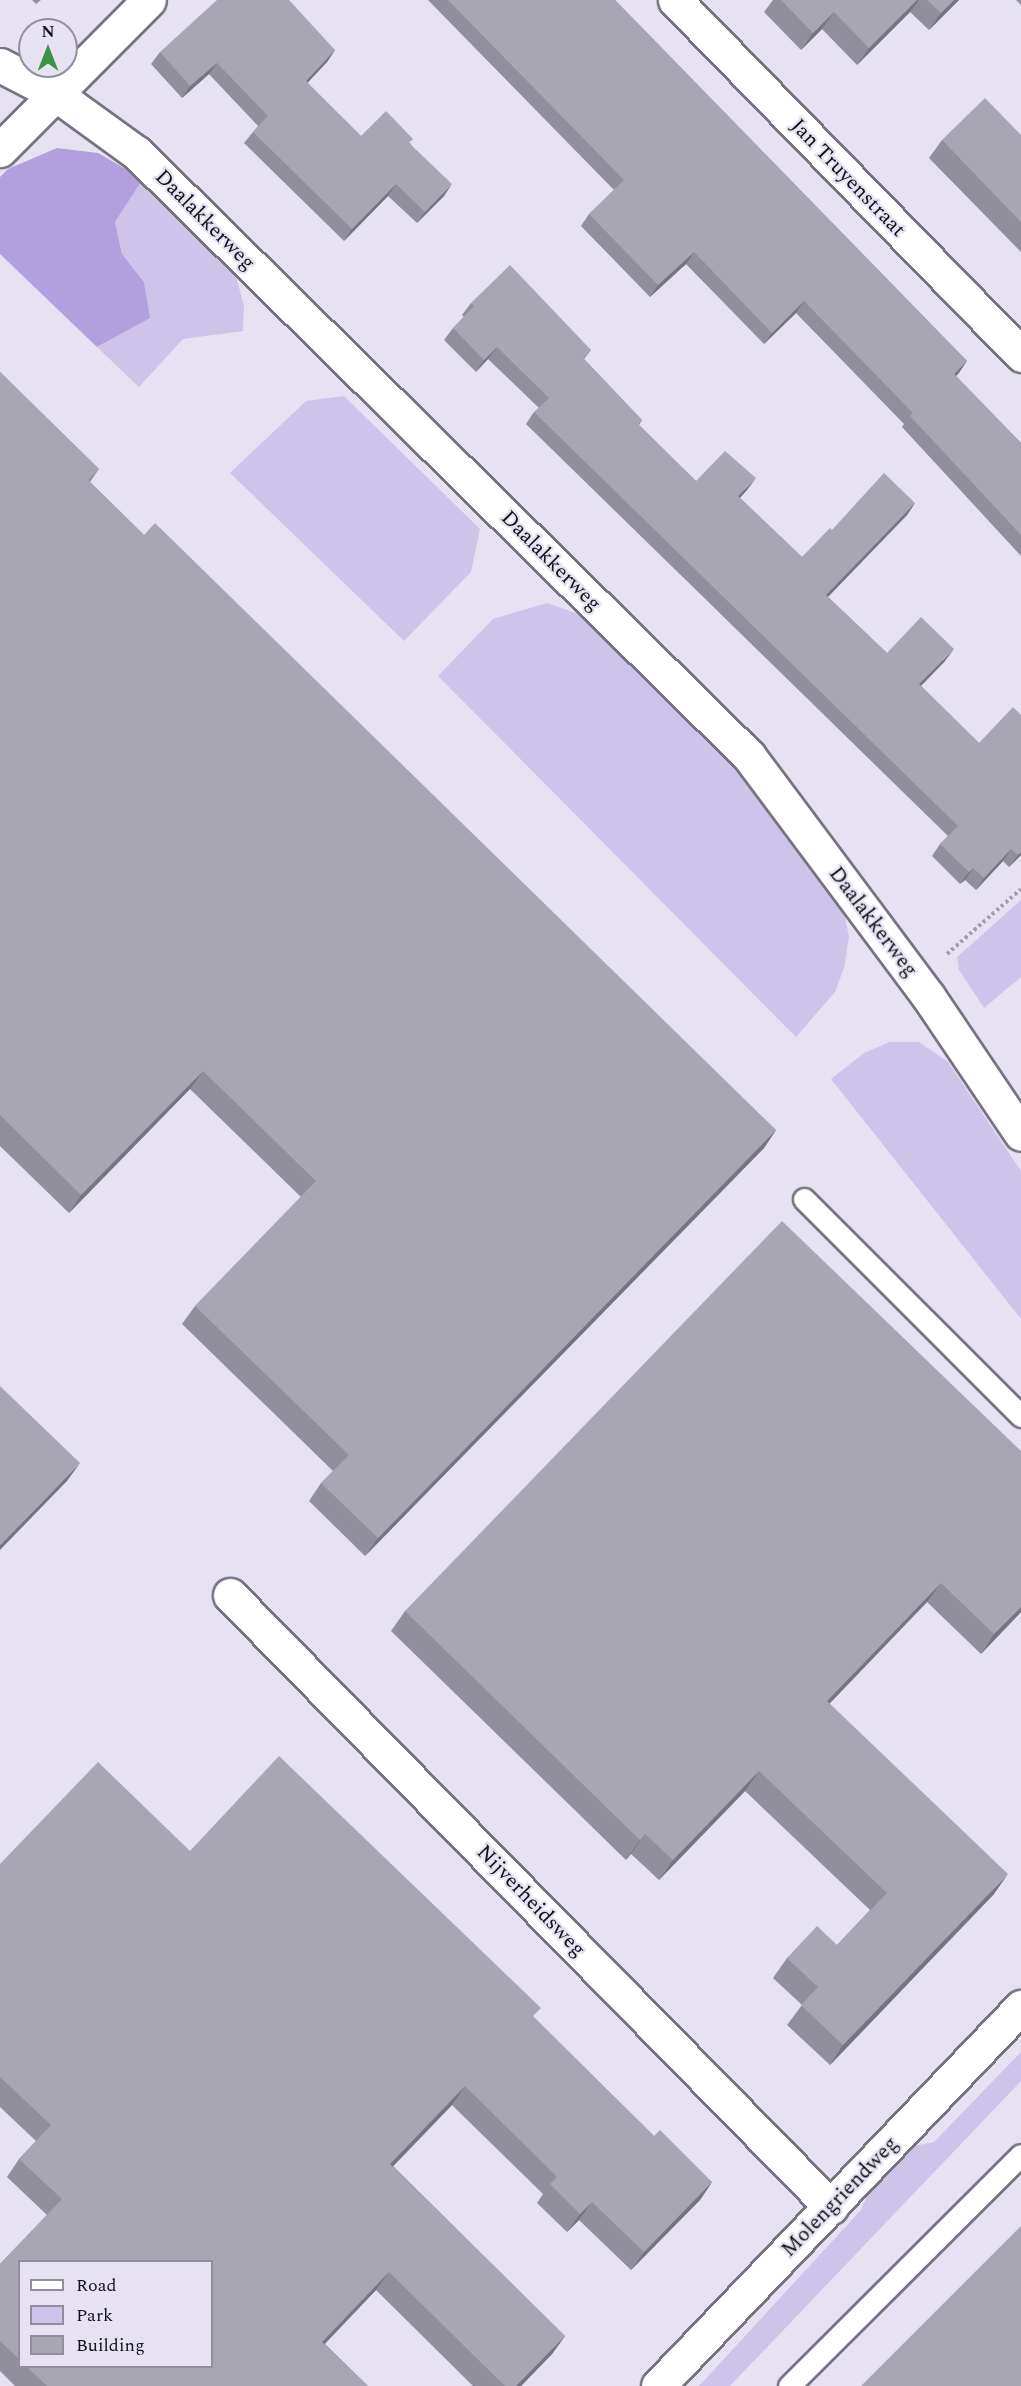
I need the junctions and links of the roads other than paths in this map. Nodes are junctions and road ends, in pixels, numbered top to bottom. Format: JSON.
{"nodes":[{"id":1,"x":149,"y":0,"type":"edge"},
{"id":2,"x":675,"y":0,"type":"edge"},
{"id":3,"x":0,"y":65,"type":"edge"},
{"id":4,"x":54,"y":93,"type":"junction"},
{"id":5,"x":0,"y":150,"type":"edge"},
{"id":6,"x":1021,"y":355,"type":"edge"},
{"id":7,"x":1021,"y":1134,"type":"edge"},
{"id":8,"x":804,"y":1199,"type":"dead end"},
{"id":9,"x":1021,"y":1416,"type":"edge"},
{"id":10,"x":231,"y":1595,"type":"dead end"},
{"id":11,"x":1021,"y":2007,"type":"edge"},
{"id":12,"x":1021,"y":2155,"type":"edge"},
{"id":13,"x":831,"y":2207,"type":"junction"},
{"id":14,"x":658,"y":2386,"type":"edge"},
{"id":15,"x":789,"y":2386,"type":"edge"}],
"edges":[{"from":1,"to":4,"type":"street"},
{"from":2,"to":6,"type":"street","name":"Jan Truyenstraat"},
{"from":3,"to":4,"type":"street","name":"Daalakkerweg"},
{"from":4,"to":5,"type":"street"},
{"from":4,"to":7,"type":"street","name":"Daalakkerweg"},
{"from":8,"to":9,"type":"lane"},
{"from":10,"to":13,"type":"street","name":"Nijverheidsweg"},
{"from":11,"to":13,"type":"street","name":"Molengriendweg"},
{"from":12,"to":15,"type":"lane"},
{"from":13,"to":14,"type":"street","name":"Molengriendweg"}]}
